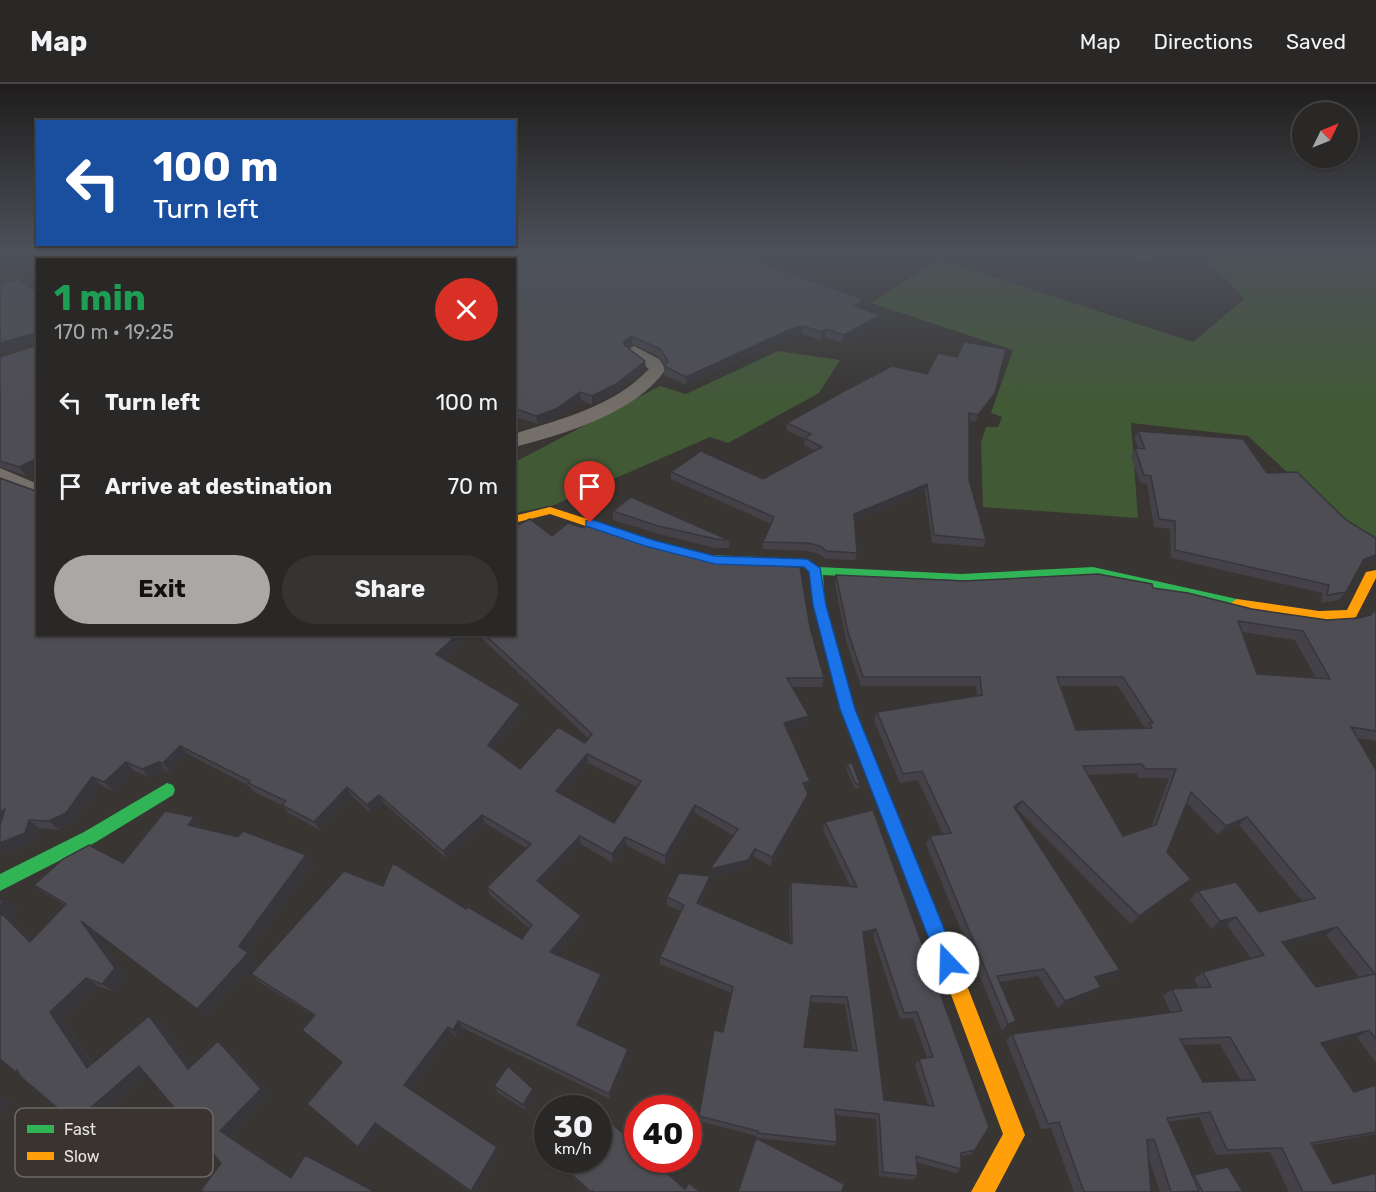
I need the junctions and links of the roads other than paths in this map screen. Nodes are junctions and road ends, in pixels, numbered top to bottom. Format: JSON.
{"nodes":[{"id":1,"x":634,"y":351,"type":"edge"},
{"id":2,"x":516,"y":440,"type":"edge"},
{"id":3,"x":0,"y":474,"type":"edge"},
{"id":4,"x":36,"y":491,"type":"edge"},
{"id":5,"x":516,"y":519,"type":"edge"},
{"id":6,"x":816,"y":571,"type":"junction"},
{"id":7,"x":1376,"y":574,"type":"edge"},
{"id":8,"x":167,"y":790,"type":"dead end"},
{"id":9,"x":0,"y":883,"type":"edge"},
{"id":10,"x":982,"y":1192,"type":"edge"}],
"edges":[{"from":1,"to":2,"type":"street"},
{"from":3,"to":4,"type":"street"},
{"from":5,"to":6,"type":"street"},
{"from":6,"to":7,"type":"street"},
{"from":6,"to":10,"type":"street"},
{"from":8,"to":9,"type":"street"}]}
